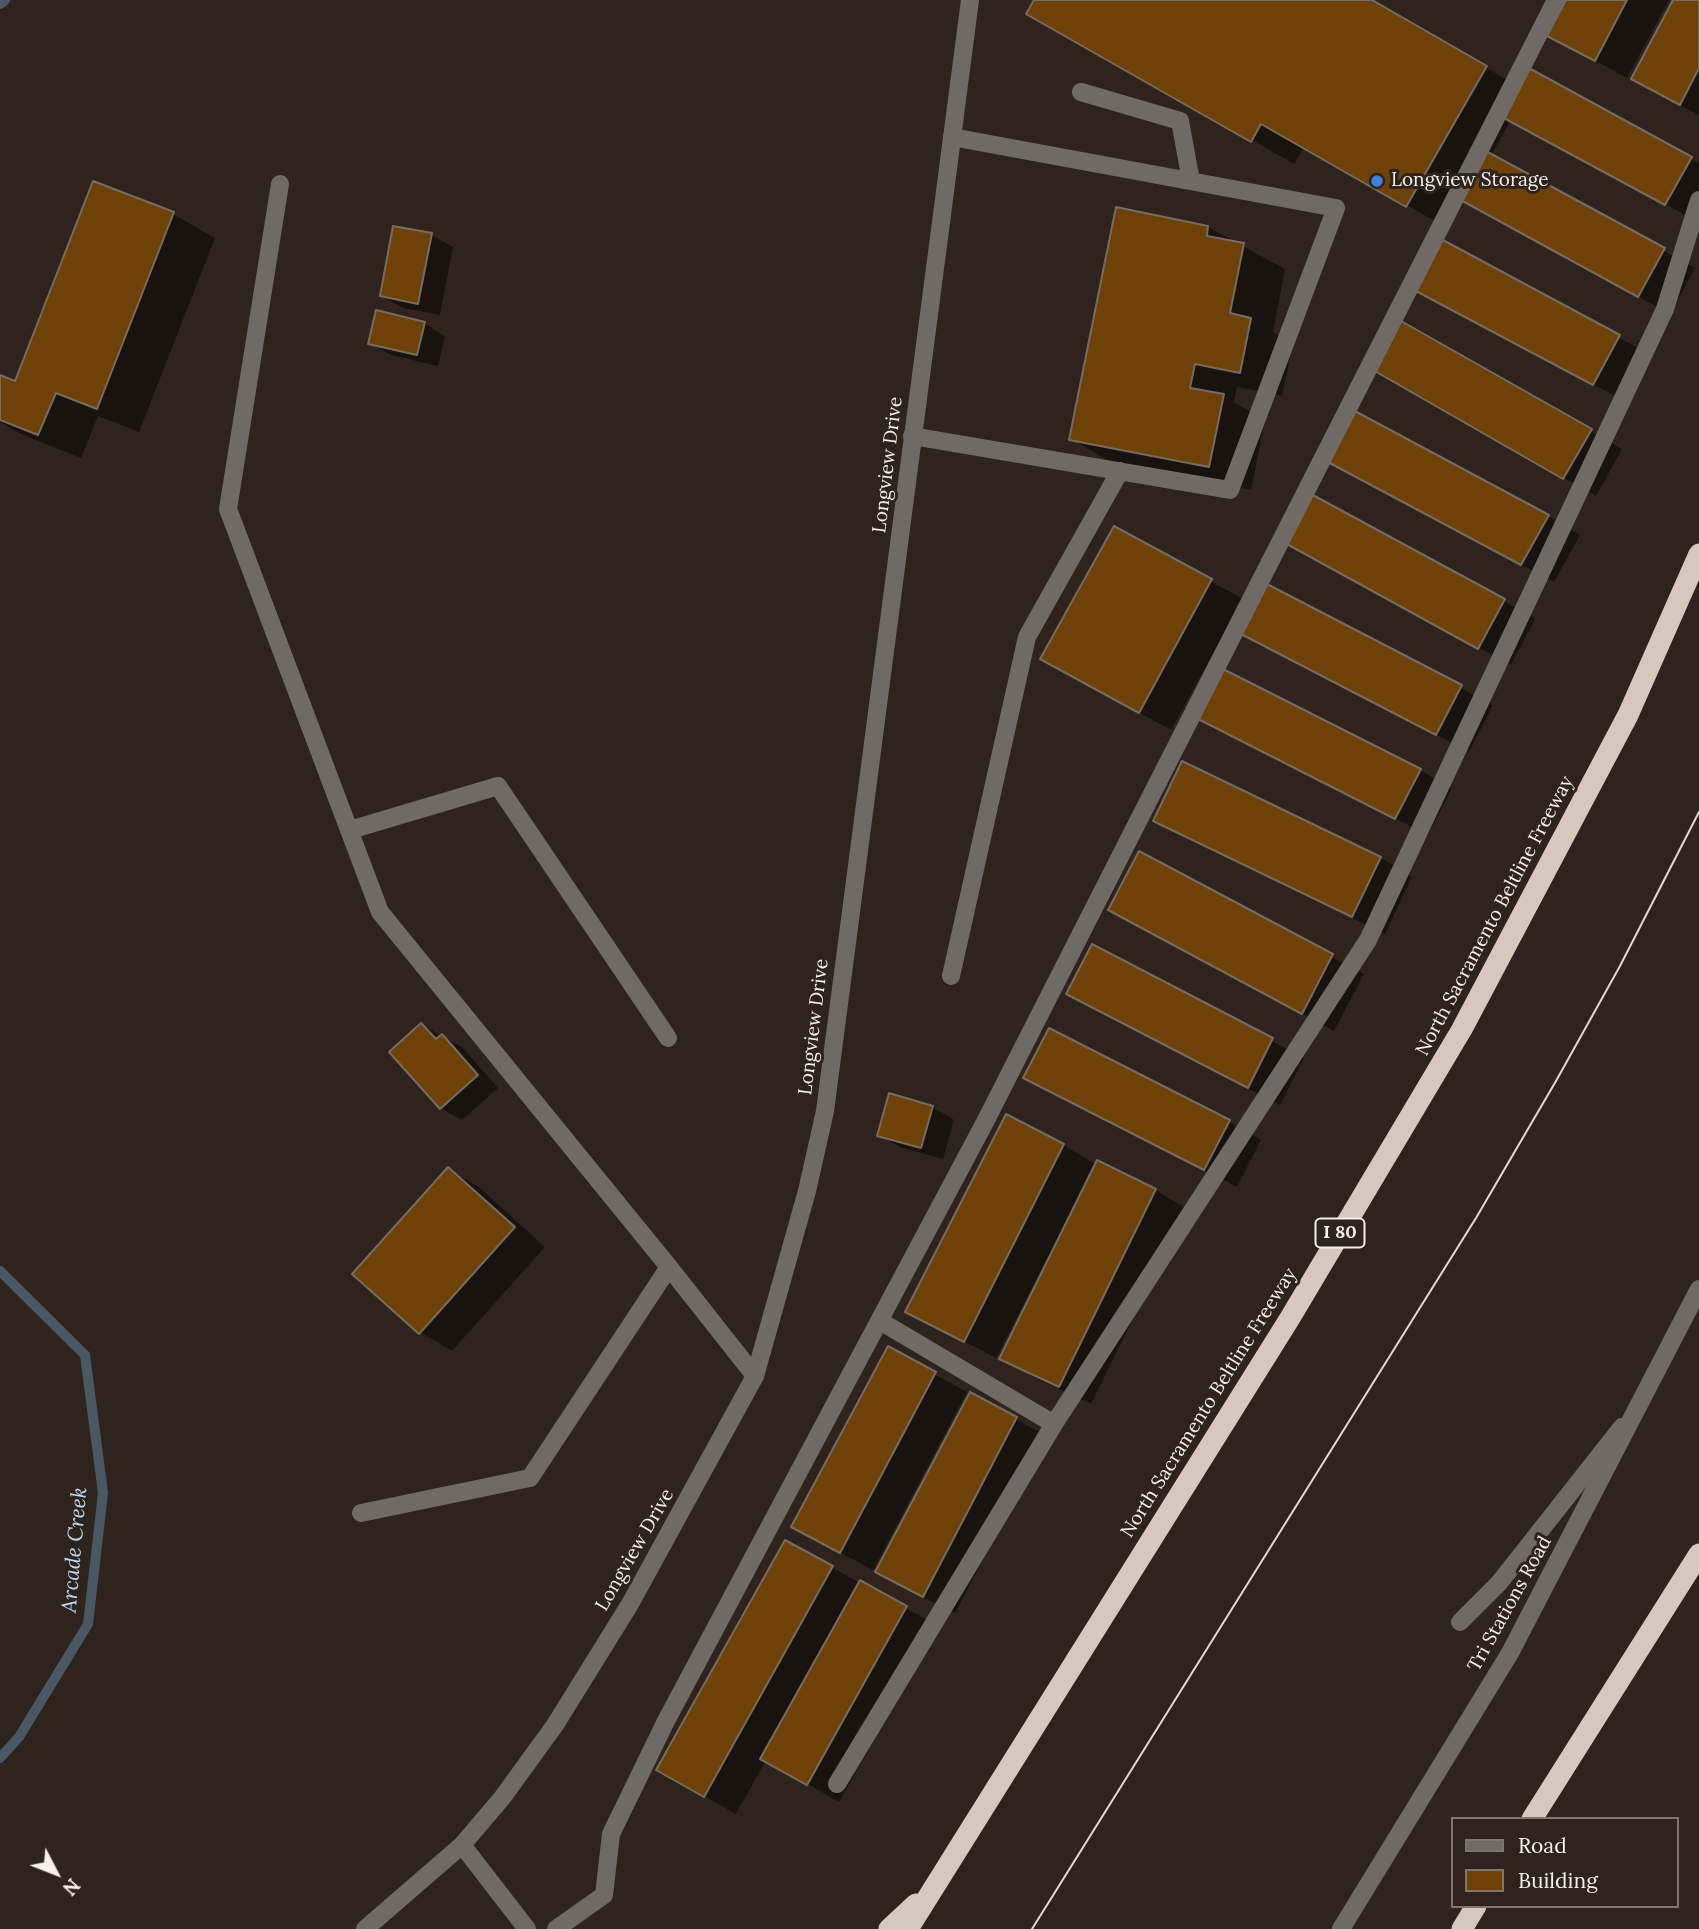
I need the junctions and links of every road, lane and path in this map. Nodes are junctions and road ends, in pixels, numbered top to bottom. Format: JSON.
{"nodes":[{"id":1,"x":970,"y":0,"type":"edge"},
{"id":2,"x":1556,"y":0,"type":"edge"},
{"id":3,"x":1081,"y":92,"type":"dead end"},
{"id":4,"x":952,"y":136,"type":"junction"},
{"id":5,"x":1191,"y":181,"type":"junction"},
{"id":6,"x":280,"y":184,"type":"dead end"},
{"id":7,"x":1699,"y":200,"type":"edge"},
{"id":8,"x":912,"y":436,"type":"junction"},
{"id":9,"x":1120,"y":471,"type":"junction"},
{"id":10,"x":1699,"y":554,"type":"edge"},
{"id":11,"x":349,"y":830,"type":"junction"},
{"id":12,"x":951,"y":976,"type":"dead end"},
{"id":13,"x":668,"y":1038,"type":"dead end"},
{"id":14,"x":669,"y":1267,"type":"junction"},
{"id":15,"x":1699,"y":1289,"type":"edge"},
{"id":16,"x":880,"y":1321,"type":"junction"},
{"id":17,"x":755,"y":1376,"type":"junction"},
{"id":18,"x":1640,"y":1405,"type":"junction"},
{"id":19,"x":1054,"y":1424,"type":"junction"},
{"id":20,"x":361,"y":1513,"type":"dead end"},
{"id":21,"x":1699,"y":1554,"type":"edge"},
{"id":22,"x":1460,"y":1622,"type":"dead end"},
{"id":23,"x":837,"y":1784,"type":"dead end"},
{"id":24,"x":1533,"y":1817,"type":"edge"},
{"id":25,"x":462,"y":1845,"type":"junction"},
{"id":26,"x":935,"y":1886,"type":"junction"},
{"id":27,"x":1475,"y":1908,"type":"edge"},
{"id":28,"x":365,"y":1929,"type":"edge"},
{"id":29,"x":527,"y":1929,"type":"edge"},
{"id":30,"x":556,"y":1929,"type":"edge"},
{"id":31,"x":889,"y":1929,"type":"edge"},
{"id":32,"x":908,"y":1929,"type":"edge"},
{"id":33,"x":1341,"y":1929,"type":"edge"},
{"id":34,"x":1462,"y":1929,"type":"edge"}],
"edges":[{"from":1,"to":4,"type":"street","name":"Longview Drive"},
{"from":2,"to":16,"type":"street"},
{"from":3,"to":5,"type":"street"},
{"from":4,"to":5,"type":"street"},
{"from":4,"to":8,"type":"street","name":"Longview Drive"},
{"from":5,"to":9,"type":"street"},
{"from":6,"to":11,"type":"street"},
{"from":7,"to":19,"type":"street"},
{"from":8,"to":9,"type":"street"},
{"from":8,"to":17,"type":"street","name":"Longview Drive"},
{"from":9,"to":12,"type":"street"},
{"from":10,"to":26,"type":"highway","name":"North Sacramento Beltline Freeway","number":"I 80"},
{"from":11,"to":13,"type":"street"},
{"from":11,"to":14,"type":"street"},
{"from":14,"to":17,"type":"street"},
{"from":14,"to":20,"type":"street"},
{"from":15,"to":18,"type":"street","name":"Tri Stations Road"},
{"from":16,"to":19,"type":"street"},
{"from":16,"to":30,"type":"street"},
{"from":17,"to":25,"type":"street","name":"Longview Drive"},
{"from":18,"to":22,"type":"street"},
{"from":18,"to":33,"type":"street","name":"Tri Stations Road"},
{"from":19,"to":23,"type":"street"},
{"from":21,"to":24,"type":"highway"},
{"from":25,"to":28,"type":"street","name":"Longview Drive"},
{"from":25,"to":29,"type":"street"},
{"from":26,"to":31,"type":"highway"},
{"from":26,"to":32,"type":"highway","name":"North Sacramento Beltline Freeway","number":"I 80"},
{"from":27,"to":34,"type":"highway"}]}
